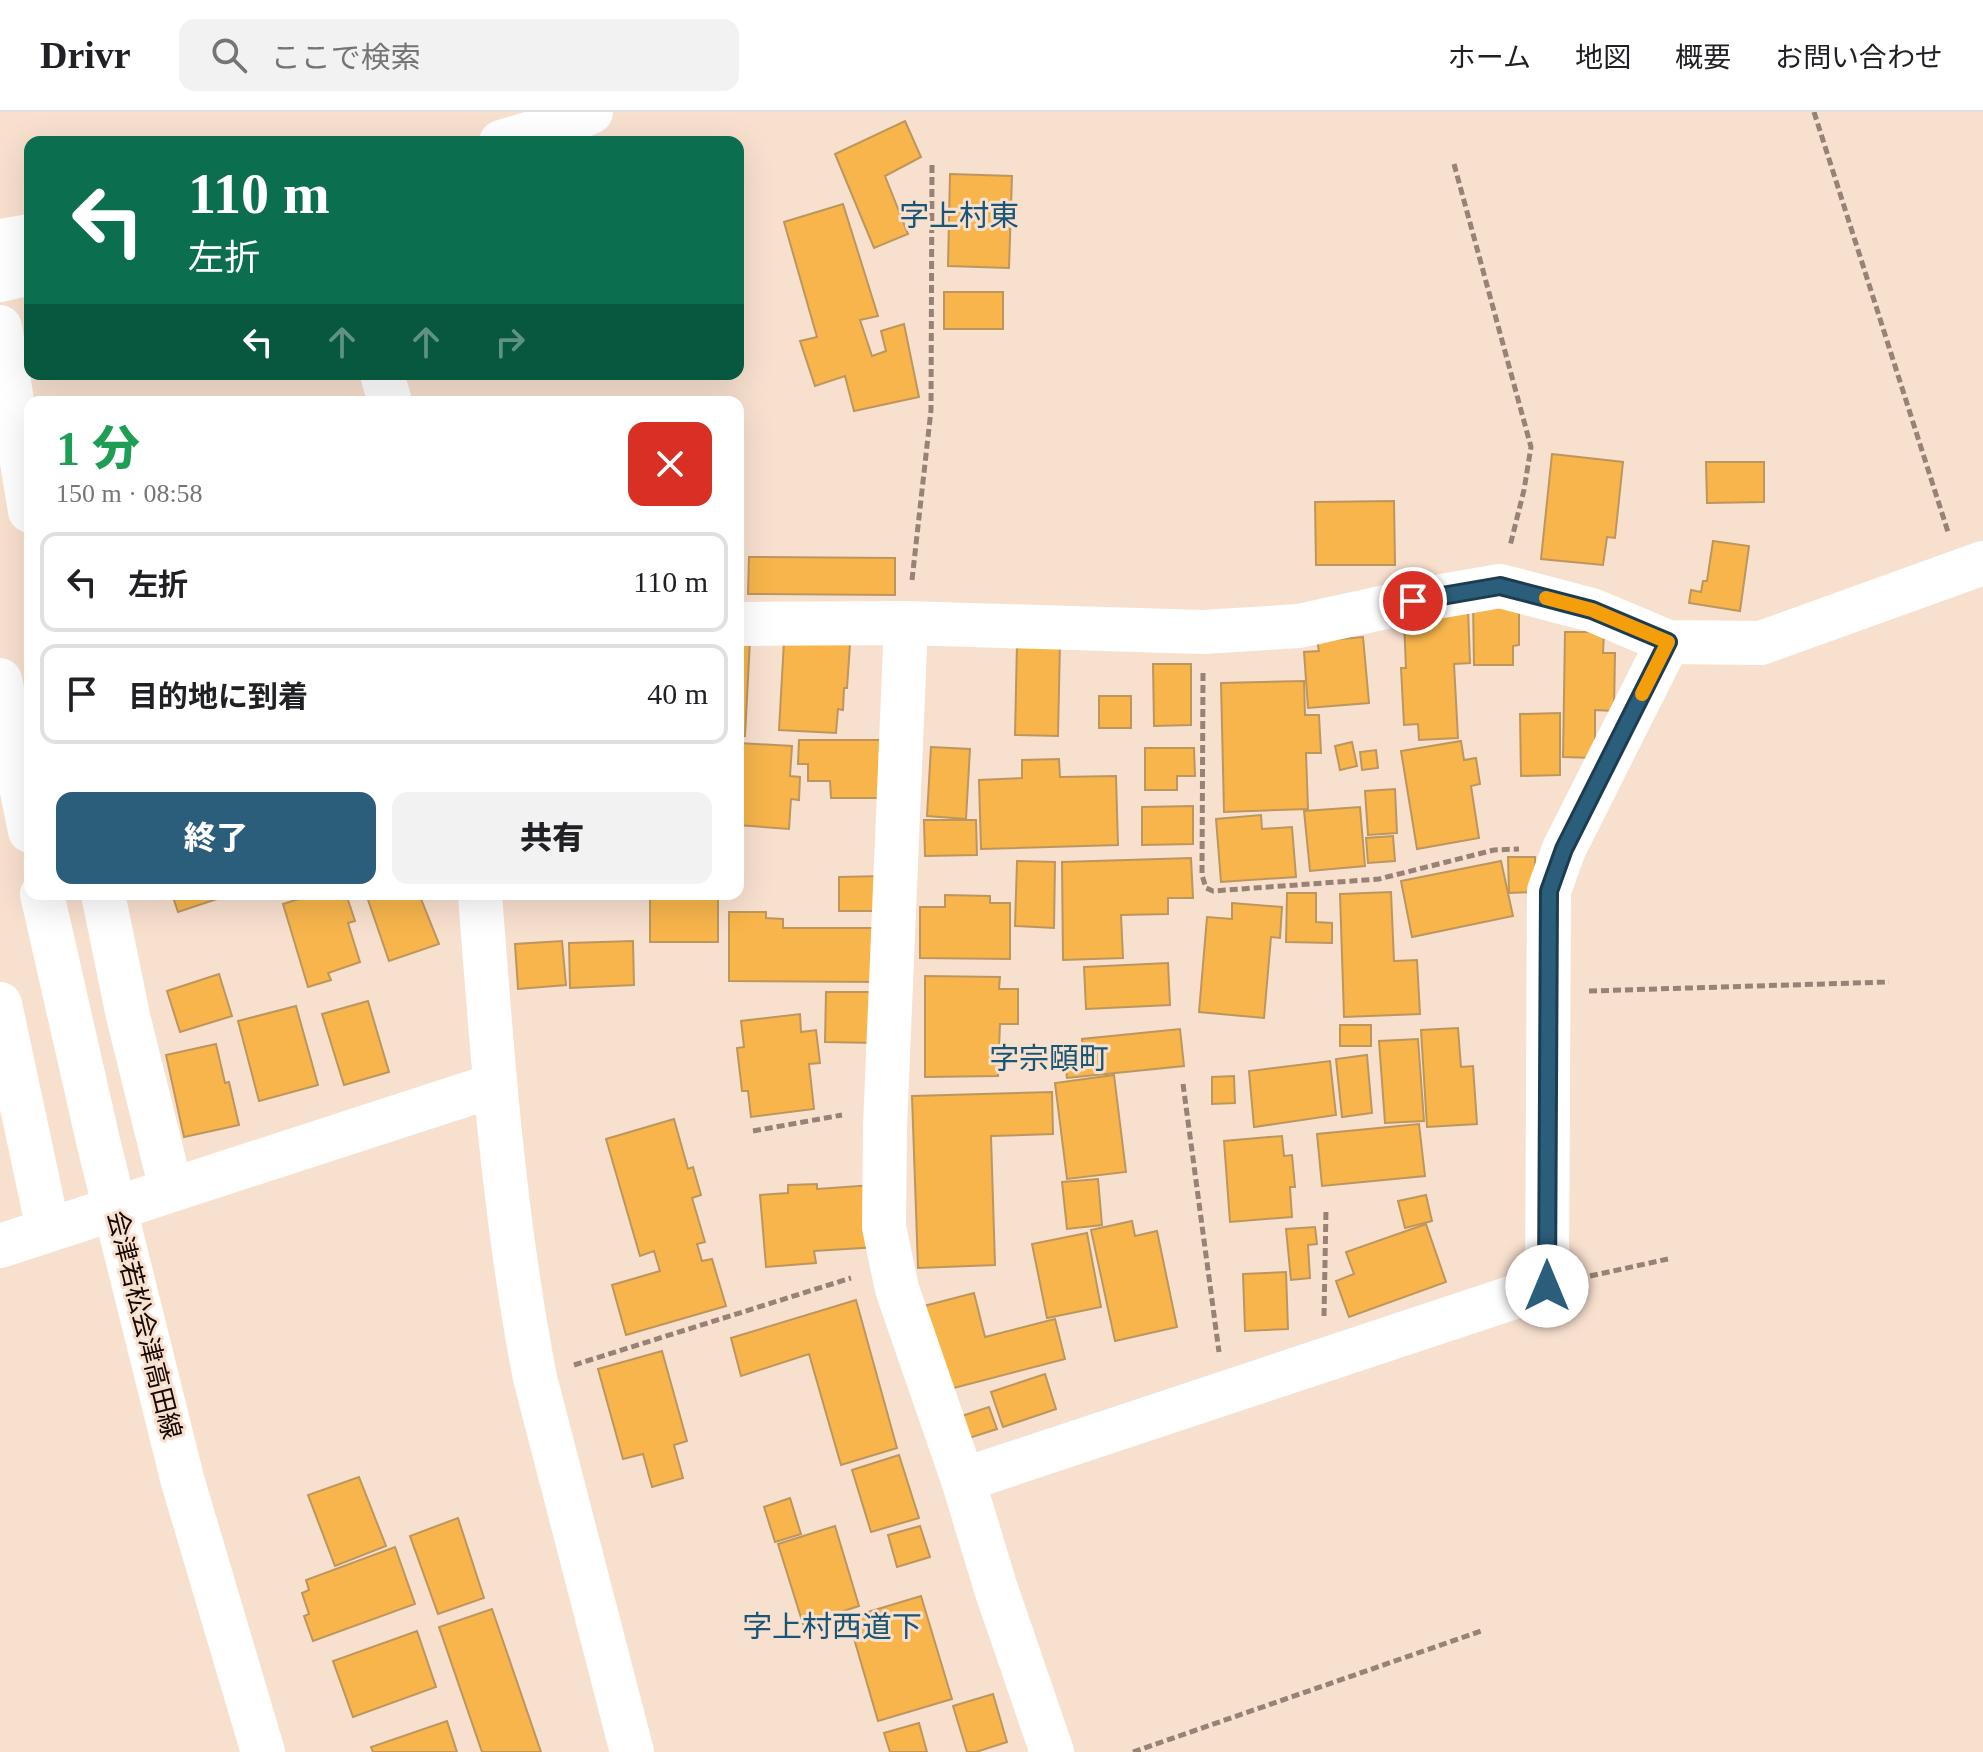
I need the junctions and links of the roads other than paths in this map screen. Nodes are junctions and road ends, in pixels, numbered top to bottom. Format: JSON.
{"nodes":[{"id":1,"x":591,"y":112,"type":"edge"},
{"id":2,"x":521,"y":136,"type":"edge"},
{"id":3,"x":24,"y":237,"type":"edge"},
{"id":4,"x":0,"y":241,"type":"edge"},
{"id":5,"x":24,"y":274,"type":"edge"},
{"id":6,"x":0,"y":280,"type":"edge"},
{"id":7,"x":0,"y":327,"type":"edge"},
{"id":8,"x":24,"y":474,"type":"edge"},
{"id":9,"x":1972,"y":567,"type":"edge"},
{"id":10,"x":906,"y":623,"type":"junction"},
{"id":11,"x":744,"y":624,"type":"edge"},
{"id":12,"x":1668,"y":642,"type":"junction"},
{"id":13,"x":0,"y":680,"type":"edge"},
{"id":14,"x":24,"y":801,"type":"edge"},
{"id":15,"x":43,"y":900,"type":"edge"},
{"id":16,"x":104,"y":900,"type":"edge"},
{"id":17,"x":480,"y":900,"type":"edge"},
{"id":18,"x":0,"y":1004,"type":"edge"},
{"id":19,"x":495,"y":1085,"type":"junction"},
{"id":20,"x":171,"y":1189,"type":"junction"},
{"id":21,"x":114,"y":1207,"type":"junction"},
{"id":22,"x":48,"y":1229,"type":"junction"},
{"id":23,"x":0,"y":1246,"type":"edge"},
{"id":24,"x":963,"y":1480,"type":"junction"},
{"id":25,"x":263,"y":1752,"type":"edge"},
{"id":26,"x":632,"y":1752,"type":"edge"},
{"id":27,"x":1052,"y":1752,"type":"edge"}],
"edges":[{"from":1,"to":2,"type":"street"},
{"from":3,"to":4,"type":"street"},
{"from":5,"to":6,"type":"street"},
{"from":7,"to":8,"type":"street"},
{"from":9,"to":12,"type":"street"},
{"from":10,"to":11,"type":"street"},
{"from":10,"to":12,"type":"street"},
{"from":10,"to":24,"type":"street"},
{"from":12,"to":24,"type":"street"},
{"from":13,"to":14,"type":"street"},
{"from":15,"to":21,"type":"street","name":"会津若松会津高田線"},
{"from":16,"to":20,"type":"street"},
{"from":17,"to":19,"type":"street"},
{"from":18,"to":22,"type":"street"},
{"from":19,"to":20,"type":"street"},
{"from":19,"to":26,"type":"street"},
{"from":20,"to":21,"type":"street"},
{"from":21,"to":22,"type":"street"},
{"from":21,"to":25,"type":"street","name":"会津若松会津高田線"},
{"from":22,"to":23,"type":"street"},
{"from":24,"to":27,"type":"street"}]}
